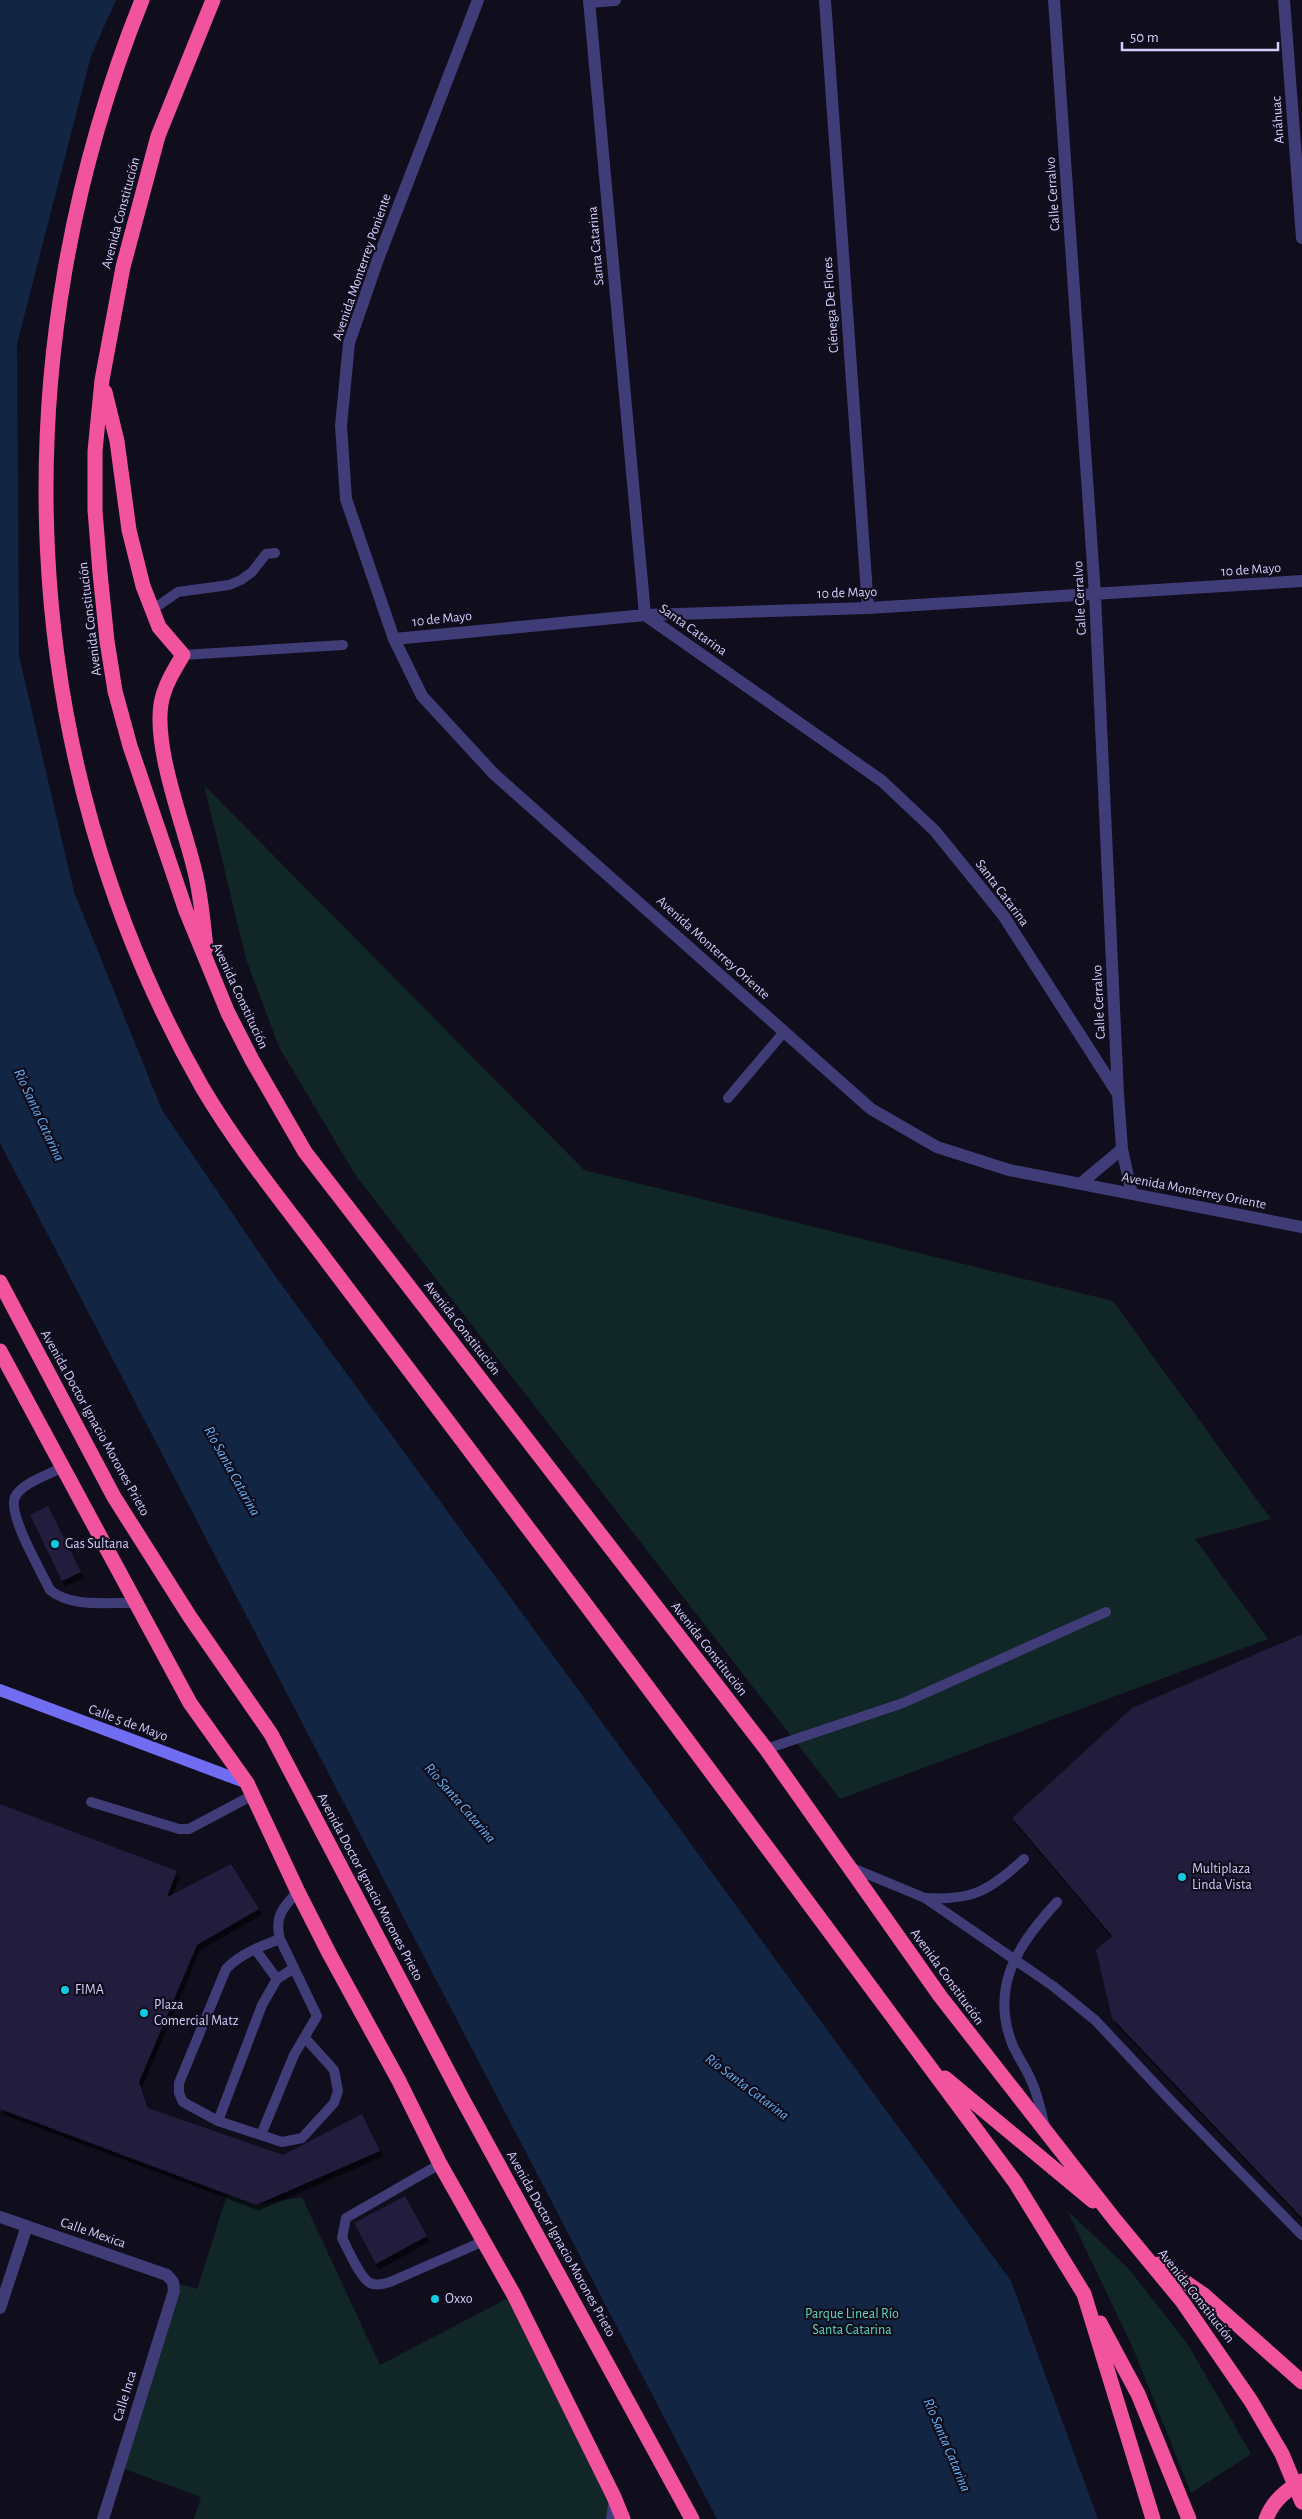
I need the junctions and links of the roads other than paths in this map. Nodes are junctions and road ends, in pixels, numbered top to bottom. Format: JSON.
{"nodes":[{"id":1,"x":142,"y":0,"type":"edge"},
{"id":2,"x":213,"y":0,"type":"edge"},
{"id":3,"x":478,"y":0,"type":"edge"},
{"id":4,"x":615,"y":0,"type":"edge"},
{"id":5,"x":825,"y":0,"type":"edge"},
{"id":6,"x":1054,"y":0,"type":"edge"},
{"id":7,"x":1284,"y":0,"type":"edge"},
{"id":8,"x":589,"y":1,"type":"edge"},
{"id":9,"x":1302,"y":238,"type":"edge"},
{"id":10,"x":102,"y":380,"type":"junction"},
{"id":11,"x":275,"y":554,"type":"dead end"},
{"id":12,"x":1302,"y":581,"type":"edge"},
{"id":13,"x":1095,"y":595,"type":"junction"},
{"id":14,"x":868,"y":608,"type":"junction"},
{"id":15,"x":152,"y":610,"type":"junction"},
{"id":16,"x":645,"y":615,"type":"junction"},
{"id":17,"x":394,"y":639,"type":"junction"},
{"id":18,"x":343,"y":645,"type":"dead end"},
{"id":19,"x":183,"y":655,"type":"junction"},
{"id":20,"x":207,"y":965,"type":"junction"},
{"id":21,"x":784,"y":1032,"type":"junction"},
{"id":22,"x":1118,"y":1094,"type":"junction"},
{"id":23,"x":728,"y":1098,"type":"dead end"},
{"id":24,"x":1122,"y":1149,"type":"junction"},
{"id":25,"x":1080,"y":1184,"type":"junction"},
{"id":26,"x":1132,"y":1194,"type":"junction"},
{"id":27,"x":1302,"y":1227,"type":"edge"},
{"id":28,"x":0,"y":1282,"type":"edge"},
{"id":29,"x":0,"y":1351,"type":"edge"},
{"id":30,"x":61,"y":1468,"type":"junction"},
{"id":31,"x":134,"y":1603,"type":"junction"},
{"id":32,"x":1106,"y":1612,"type":"dead end"},
{"id":33,"x":0,"y":1690,"type":"edge"},
{"id":34,"x":766,"y":1749,"type":"junction"},
{"id":35,"x":250,"y":1789,"type":"junction"},
{"id":36,"x":92,"y":1802,"type":"dead end"},
{"id":37,"x":1024,"y":1859,"type":"dead end"},
{"id":38,"x":848,"y":1866,"type":"junction"},
{"id":39,"x":298,"y":1892,"type":"junction"},
{"id":40,"x":924,"y":1898,"type":"junction"},
{"id":41,"x":1057,"y":1902,"type":"dead end"},
{"id":42,"x":280,"y":1939,"type":"junction"},
{"id":43,"x":255,"y":1949,"type":"junction"},
{"id":44,"x":1013,"y":1960,"type":"junction"},
{"id":45,"x":294,"y":1968,"type":"junction"},
{"id":46,"x":277,"y":1979,"type":"junction"},
{"id":47,"x":305,"y":2038,"type":"junction"},
{"id":48,"x":927,"y":2063,"type":"junction"},
{"id":49,"x":218,"y":2120,"type":"junction"},
{"id":50,"x":1045,"y":2130,"type":"junction"},
{"id":51,"x":261,"y":2136,"type":"junction"},
{"id":52,"x":440,"y":2164,"type":"junction"},
{"id":53,"x":0,"y":2217,"type":"edge"},
{"id":54,"x":1115,"y":2220,"type":"junction"},
{"id":55,"x":27,"y":2226,"type":"junction"},
{"id":56,"x":1302,"y":2235,"type":"edge"},
{"id":57,"x":484,"y":2241,"type":"junction"},
{"id":58,"x":1143,"y":2254,"type":"junction"},
{"id":59,"x":173,"y":2282,"type":"joint"},
{"id":60,"x":1084,"y":2294,"type":"junction"},
{"id":61,"x":0,"y":2308,"type":"edge"},
{"id":62,"x":1302,"y":2382,"type":"edge"},
{"id":63,"x":1302,"y":2481,"type":"edge"},
{"id":64,"x":614,"y":2497,"type":"junction"},
{"id":65,"x":1302,"y":2502,"type":"edge"},
{"id":66,"x":102,"y":2519,"type":"edge"},
{"id":67,"x":611,"y":2519,"type":"edge"},
{"id":68,"x":623,"y":2519,"type":"edge"},
{"id":69,"x":692,"y":2519,"type":"edge"},
{"id":70,"x":1152,"y":2519,"type":"edge"},
{"id":71,"x":1189,"y":2519,"type":"edge"},
{"id":72,"x":1266,"y":2519,"type":"edge"}],
"edges":[{"from":1,"to":48,"type":"highway"},
{"from":2,"to":10,"type":"highway","name":"Avenida Constitución"},
{"from":3,"to":17,"type":"street","name":"Avenida Monterrey Poniente"},
{"from":4,"to":8,"type":"street"},
{"from":5,"to":14,"type":"street","name":"Ciénega De Flores"},
{"from":6,"to":13,"type":"street","name":"Calle Cerralvo"},
{"from":7,"to":9,"type":"street","name":"Anáhuac"},
{"from":8,"to":16,"type":"street","name":"Santa Catarina"},
{"from":10,"to":15,"type":"highway"},
{"from":10,"to":20,"type":"highway","name":"Avenida Constitución"},
{"from":11,"to":15,"type":"lane"},
{"from":12,"to":13,"type":"street","name":"10 de Mayo"},
{"from":13,"to":14,"type":"street","name":"10 de Mayo"},
{"from":13,"to":22,"type":"street","name":"Calle Cerralvo"},
{"from":14,"to":16,"type":"street","name":"10 de Mayo"},
{"from":15,"to":19,"type":"highway"},
{"from":16,"to":17,"type":"street","name":"10 de Mayo"},
{"from":16,"to":22,"type":"street","name":"Santa Catarina"},
{"from":17,"to":21,"type":"street","name":"Avenida Monterrey Oriente"},
{"from":18,"to":19,"type":"lane"},
{"from":19,"to":20,"type":"highway"},
{"from":20,"to":34,"type":"highway","name":"Avenida Constitución"},
{"from":21,"to":23,"type":"lane"},
{"from":21,"to":25,"type":"street","name":"Avenida Monterrey Oriente"},
{"from":22,"to":24,"type":"street","name":"Calle Cerralvo"},
{"from":24,"to":25,"type":"street","name":"Avenida Monterrey Oriente"},
{"from":24,"to":26,"type":"street","name":"Calle Cerralvo"},
{"from":25,"to":26,"type":"street","name":"Avenida Monterrey Oriente"},
{"from":26,"to":27,"type":"street","name":"Avenida Monterrey Oriente"},
{"from":28,"to":69,"type":"highway","name":"Avenida Doctor Ignacio Morones Prieto"},
{"from":29,"to":30,"type":"highway"},
{"from":30,"to":31,"type":"highway"},
{"from":30,"to":31,"type":"lane"},
{"from":31,"to":35,"type":"highway"},
{"from":32,"to":34,"type":"lane"},
{"from":33,"to":35,"type":"street","name":"Calle 5 de Mayo"},
{"from":34,"to":38,"type":"highway","name":"Avenida Constitución"},
{"from":35,"to":36,"type":"lane"},
{"from":35,"to":39,"type":"highway"},
{"from":37,"to":40,"type":"lane"},
{"from":38,"to":40,"type":"lane"},
{"from":38,"to":50,"type":"highway","name":"Avenida Constitución"},
{"from":39,"to":42,"type":"lane"},
{"from":39,"to":52,"type":"highway"},
{"from":40,"to":44,"type":"lane"},
{"from":41,"to":44,"type":"lane"},
{"from":42,"to":43,"type":"lane"},
{"from":42,"to":45,"type":"lane"},
{"from":43,"to":46,"type":"lane"},
{"from":43,"to":49,"type":"lane"},
{"from":44,"to":50,"type":"lane"},
{"from":44,"to":56,"type":"lane"},
{"from":45,"to":46,"type":"lane"},
{"from":45,"to":47,"type":"lane"},
{"from":46,"to":49,"type":"lane"},
{"from":47,"to":51,"type":"lane"},
{"from":47,"to":51,"type":"lane"},
{"from":48,"to":54,"type":"highway"},
{"from":48,"to":60,"type":"highway"},
{"from":49,"to":51,"type":"lane"},
{"from":50,"to":54,"type":"highway","name":"Avenida Constitución"},
{"from":52,"to":57,"type":"highway"},
{"from":52,"to":57,"type":"lane"},
{"from":53,"to":55,"type":"street","name":"Calle Mexica"},
{"from":54,"to":58,"type":"highway","name":"Avenida Constitución"},
{"from":55,"to":59,"type":"street","name":"Calle Mexica"},
{"from":55,"to":61,"type":"street"},
{"from":57,"to":64,"type":"highway"},
{"from":58,"to":62,"type":"highway"},
{"from":58,"to":65,"type":"highway","name":"Avenida Constitución"},
{"from":59,"to":66,"type":"street","name":"Calle Inca"},
{"from":60,"to":70,"type":"highway"},
{"from":60,"to":71,"type":"highway"},
{"from":63,"to":72,"type":"highway","bridge":true},
{"from":64,"to":67,"type":"lane"},
{"from":64,"to":68,"type":"highway"}]}
